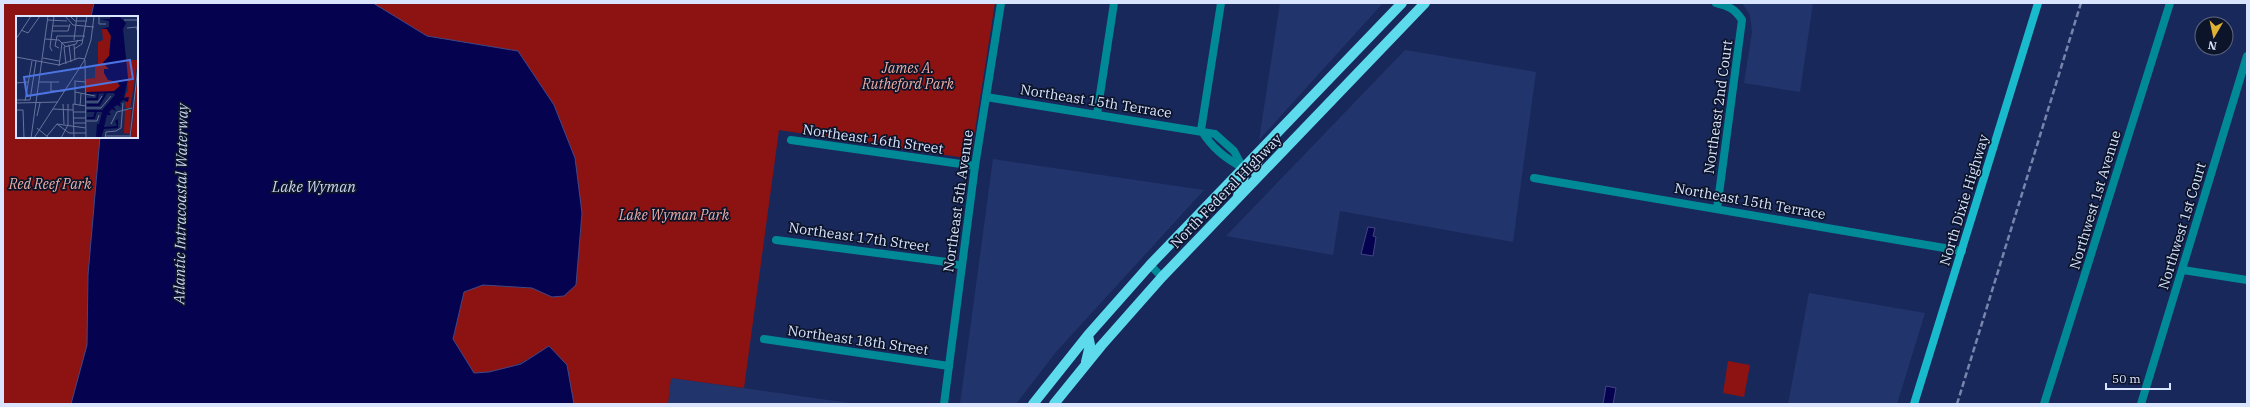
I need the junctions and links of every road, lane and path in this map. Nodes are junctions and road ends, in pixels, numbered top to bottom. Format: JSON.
{"nodes":[{"id":1,"x":1001,"y":3,"type":"edge"},
{"id":2,"x":1114,"y":3,"type":"edge"},
{"id":3,"x":1221,"y":3,"type":"edge"},
{"id":4,"x":1402,"y":3,"type":"edge"},
{"id":5,"x":1425,"y":3,"type":"edge"},
{"id":6,"x":1716,"y":3,"type":"edge"},
{"id":7,"x":2038,"y":3,"type":"edge"},
{"id":8,"x":2170,"y":3,"type":"edge"},
{"id":9,"x":2247,"y":56,"type":"edge"},
{"id":10,"x":986,"y":97,"type":"junction"},
{"id":11,"x":1097,"y":114,"type":"junction"},
{"id":12,"x":1201,"y":130,"type":"junction"},
{"id":13,"x":791,"y":140,"type":"dead end"},
{"id":14,"x":1264,"y":147,"type":"junction"},
{"id":15,"x":976,"y":166,"type":"junction"},
{"id":16,"x":1243,"y":168,"type":"junction"},
{"id":17,"x":1257,"y":178,"type":"junction"},
{"id":18,"x":1534,"y":178,"type":"dead end"},
{"id":19,"x":1237,"y":200,"type":"junction"},
{"id":20,"x":1718,"y":209,"type":"junction"},
{"id":21,"x":776,"y":240,"type":"dead end"},
{"id":22,"x":1962,"y":251,"type":"junction"},
{"id":23,"x":1150,"y":265,"type":"junction"},
{"id":24,"x":962,"y":266,"type":"junction"},
{"id":25,"x":2183,"y":270,"type":"junction"},
{"id":26,"x":1162,"y":277,"type":"junction"},
{"id":27,"x":2247,"y":280,"type":"edge"},
{"id":28,"x":1088,"y":335,"type":"junction"},
{"id":29,"x":764,"y":339,"type":"dead end"},
{"id":30,"x":949,"y":366,"type":"junction"},
{"id":31,"x":1085,"y":366,"type":"junction"},
{"id":32,"x":944,"y":404,"type":"edge"},
{"id":33,"x":1033,"y":404,"type":"edge"},
{"id":34,"x":1054,"y":404,"type":"edge"},
{"id":35,"x":1914,"y":404,"type":"edge"},
{"id":36,"x":2044,"y":404,"type":"edge"},
{"id":37,"x":2141,"y":404,"type":"edge"}],
"edges":[{"from":1,"to":10,"type":"street","name":"Northeast 5th Avenue"},
{"from":2,"to":11,"type":"street"},
{"from":3,"to":12,"type":"street"},
{"from":4,"to":14,"type":"main road","name":"North Federal Highway"},
{"from":5,"to":17,"type":"main road","name":"North Federal Highway"},
{"from":6,"to":20,"type":"street","name":"Northeast 2nd Court"},
{"from":7,"to":22,"type":"main road","name":"North Dixie Highway"},
{"from":8,"to":36,"type":"street","name":"Northwest 1st Avenue"},
{"from":9,"to":25,"type":"street","name":"Northwest 1st Court"},
{"from":10,"to":11,"type":"street","name":"Northeast 15th Terrace"},
{"from":10,"to":15,"type":"street","name":"Northeast 5th Avenue"},
{"from":11,"to":12,"type":"street","name":"Northeast 15th Terrace"},
{"from":12,"to":16,"type":"street","name":"Northeast 15th Terrace"},
{"from":13,"to":15,"type":"street","name":"Northeast 16th Street"},
{"from":14,"to":16,"type":"main road","name":"North Federal Highway"},
{"from":14,"to":17,"type":"main road"},
{"from":15,"to":24,"type":"street","name":"Northeast 5th Avenue"},
{"from":16,"to":19,"type":"main road"},
{"from":16,"to":23,"type":"main road","name":"North Federal Highway"},
{"from":17,"to":19,"type":"main road","name":"North Federal Highway"},
{"from":18,"to":20,"type":"street","name":"Northeast 15th Terrace"},
{"from":19,"to":26,"type":"main road","name":"North Federal Highway"},
{"from":20,"to":22,"type":"street","name":"Northeast 15th Terrace"},
{"from":21,"to":24,"type":"street","name":"Northeast 17th Street"},
{"from":22,"to":35,"type":"main road","name":"North Dixie Highway"},
{"from":23,"to":26,"type":"street"},
{"from":23,"to":28,"type":"main road","name":"North Federal Highway"},
{"from":24,"to":30,"type":"street","name":"Northeast 5th Avenue"},
{"from":25,"to":27,"type":"street"},
{"from":25,"to":37,"type":"street","name":"Northwest 1st Court"},
{"from":26,"to":31,"type":"main road","name":"North Federal Highway"},
{"from":28,"to":31,"type":"main road"},
{"from":28,"to":33,"type":"main road","name":"North Federal Highway"},
{"from":29,"to":30,"type":"street","name":"Northeast 18th Street"},
{"from":30,"to":32,"type":"street","name":"Northeast 5th Avenue"},
{"from":31,"to":34,"type":"main road","name":"North Federal Highway"}]}
